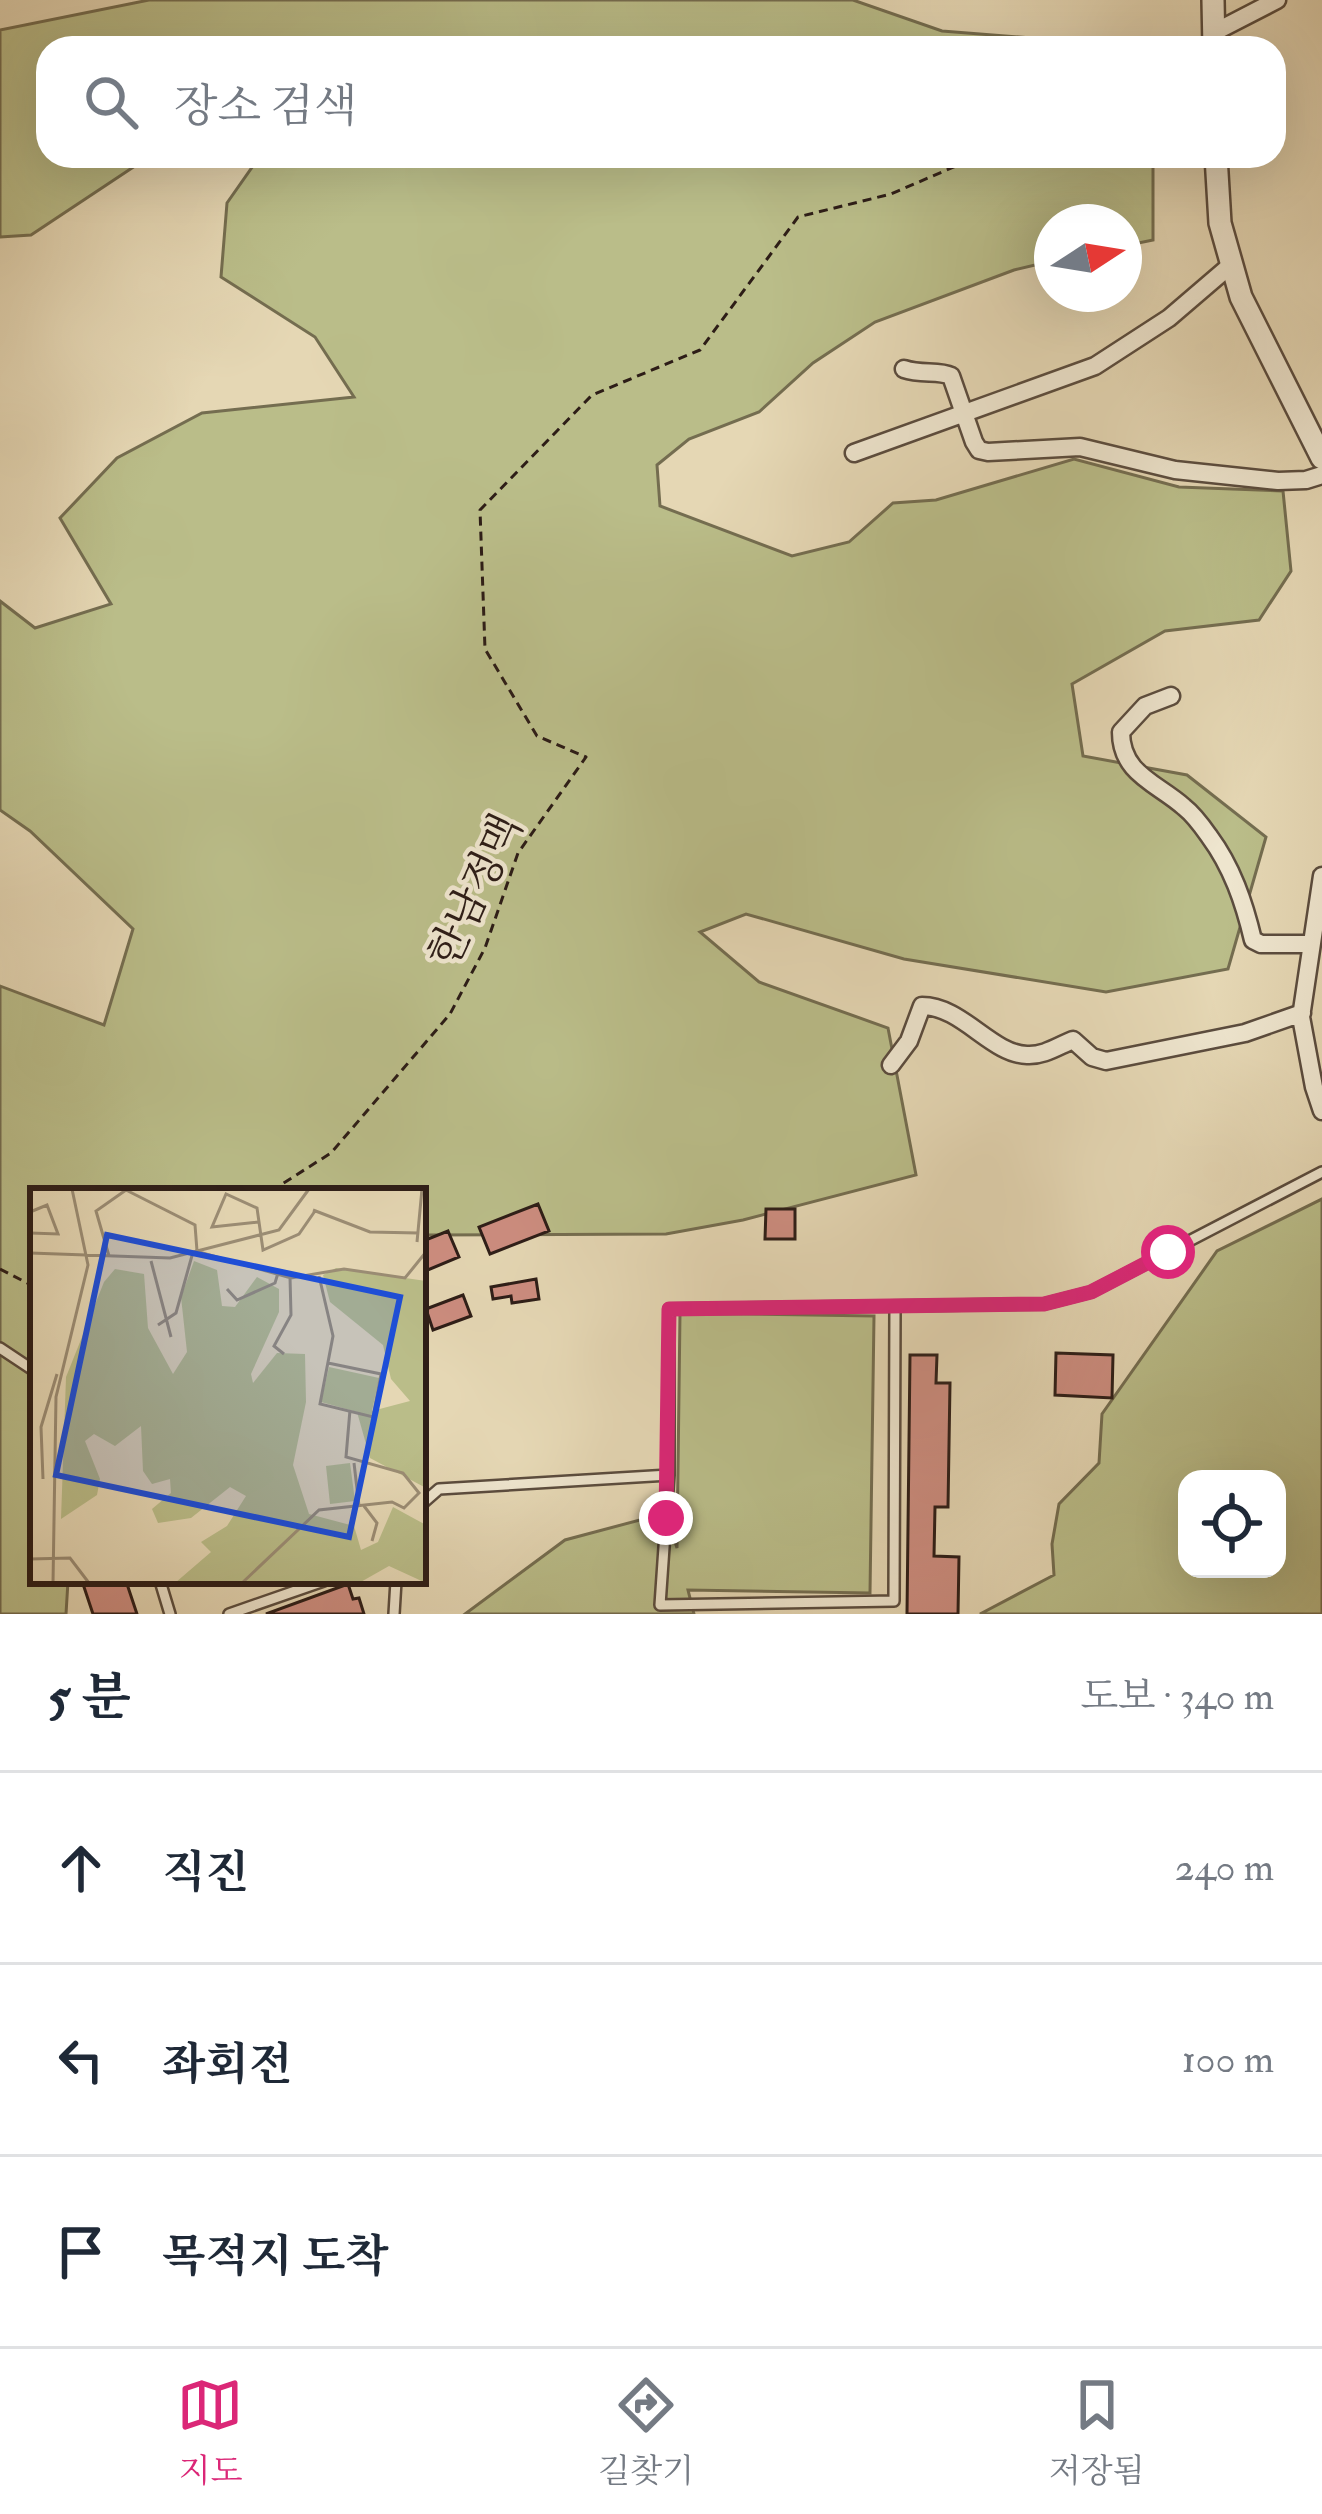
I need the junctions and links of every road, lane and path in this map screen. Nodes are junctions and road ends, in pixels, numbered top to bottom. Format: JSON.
{"nodes":[{"id":1,"x":1213,"y":0,"type":"edge"},
{"id":2,"x":1277,"y":0,"type":"edge"},
{"id":3,"x":1214,"y":36,"type":"edge"},
{"id":4,"x":1222,"y":36,"type":"edge"},
{"id":5,"x":951,"y":168,"type":"edge"},
{"id":6,"x":1217,"y":168,"type":"edge"},
{"id":7,"x":1232,"y":264,"type":"junction"},
{"id":8,"x":904,"y":369,"type":"dead end"},
{"id":9,"x":967,"y":412,"type":"junction"},
{"id":10,"x":854,"y":453,"type":"dead end"},
{"id":11,"x":1322,"y":458,"type":"edge"},
{"id":12,"x":1322,"y":476,"type":"edge"},
{"id":13,"x":1171,"y":696,"type":"dead end"},
{"id":14,"x":1322,"y":876,"type":"edge"},
{"id":15,"x":1311,"y":944,"type":"junction"},
{"id":16,"x":1302,"y":1013,"type":"junction"},
{"id":17,"x":891,"y":1065,"type":"dead end"},
{"id":18,"x":1322,"y":1111,"type":"edge"},
{"id":19,"x":1322,"y":1172,"type":"edge"},
{"id":20,"x":276,"y":1188,"type":"edge"},
{"id":21,"x":0,"y":1269,"type":"edge"},
{"id":22,"x":30,"y":1284,"type":"edge"},
{"id":23,"x":895,"y":1306,"type":"junction"},
{"id":24,"x":0,"y":1348,"type":"edge"},
{"id":25,"x":30,"y":1368,"type":"edge"},
{"id":26,"x":669,"y":1474,"type":"junction"},
{"id":27,"x":426,"y":1501,"type":"edge"},
{"id":28,"x":161,"y":1584,"type":"edge"},
{"id":29,"x":315,"y":1584,"type":"edge"},
{"id":30,"x":396,"y":1584,"type":"edge"},
{"id":31,"x":170,"y":1614,"type":"edge"},
{"id":32,"x":229,"y":1614,"type":"edge"},
{"id":33,"x":394,"y":1614,"type":"edge"}],
"edges":[{"from":1,"to":3,"type":"street"},
{"from":2,"to":4,"type":"street"},
{"from":5,"to":20,"type":"path","name":"한남정맥"},
{"from":6,"to":7,"type":"street"},
{"from":7,"to":9,"type":"street"},
{"from":7,"to":11,"type":"street"},
{"from":8,"to":9,"type":"street"},
{"from":9,"to":10,"type":"street"},
{"from":9,"to":12,"type":"street"},
{"from":13,"to":15,"type":"street"},
{"from":14,"to":15,"type":"street"},
{"from":15,"to":16,"type":"street"},
{"from":16,"to":17,"type":"street"},
{"from":16,"to":18,"type":"street"},
{"from":19,"to":23,"type":"lane"},
{"from":21,"to":22,"type":"path"},
{"from":23,"to":26,"type":"lane"},
{"from":23,"to":26,"type":"lane"},
{"from":24,"to":25,"type":"lane"},
{"from":26,"to":27,"type":"lane"},
{"from":28,"to":31,"type":"lane"},
{"from":29,"to":32,"type":"lane"},
{"from":30,"to":33,"type":"lane"}]}
